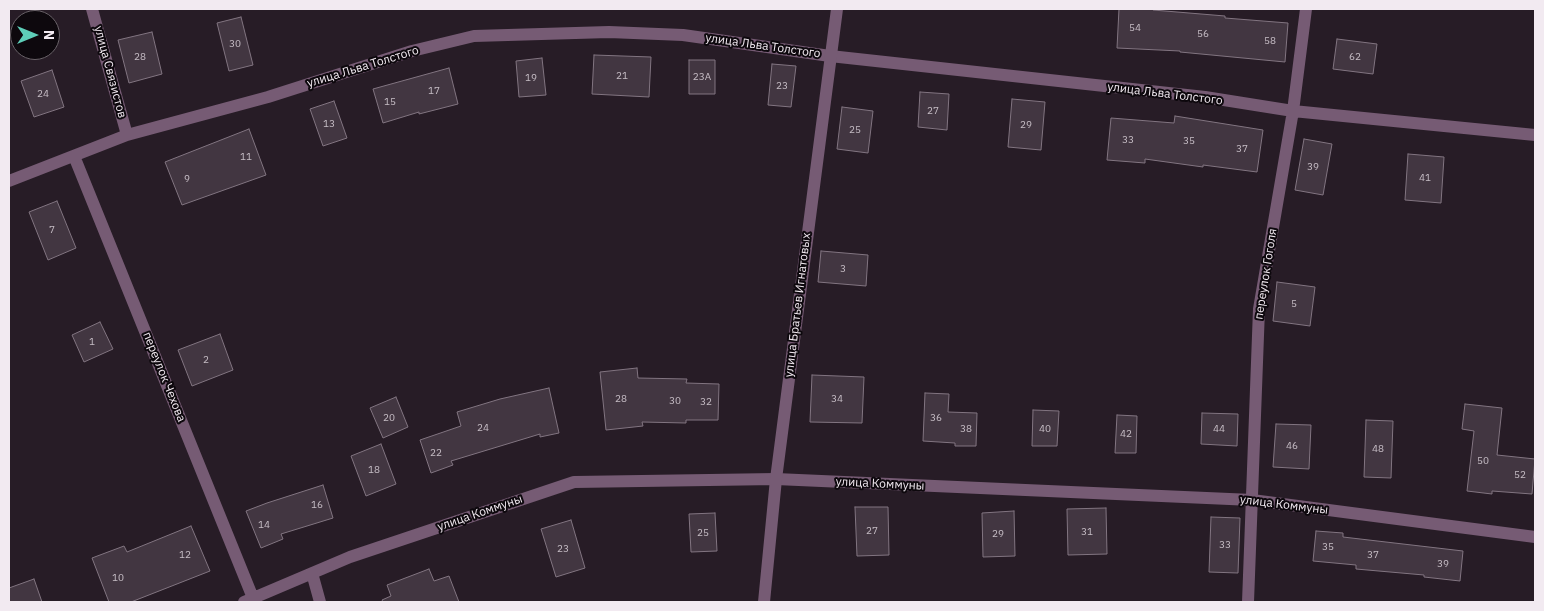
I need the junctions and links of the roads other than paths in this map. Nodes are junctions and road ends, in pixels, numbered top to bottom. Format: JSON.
{"nodes":[{"id":1,"x":92,"y":9,"type":"edge"},
{"id":2,"x":837,"y":9,"type":"edge"},
{"id":3,"x":1306,"y":9,"type":"edge"},
{"id":4,"x":830,"y":56,"type":"junction"},
{"id":5,"x":1293,"y":112,"type":"junction"},
{"id":6,"x":127,"y":135,"type":"junction"},
{"id":7,"x":1535,"y":135,"type":"edge"},
{"id":8,"x":74,"y":156,"type":"junction"},
{"id":9,"x":9,"y":181,"type":"edge"},
{"id":10,"x":776,"y":479,"type":"junction"},
{"id":11,"x":1252,"y":500,"type":"junction"},
{"id":12,"x":1535,"y":537,"type":"edge"},
{"id":13,"x":312,"y":573,"type":"junction"},
{"id":14,"x":249,"y":600,"type":"edge"},
{"id":15,"x":320,"y":602,"type":"edge"},
{"id":16,"x":764,"y":602,"type":"edge"},
{"id":17,"x":1248,"y":602,"type":"edge"}],
"edges":[{"from":1,"to":6,"type":"street","name":"улица Связистов"},
{"from":2,"to":4,"type":"street","name":"улица Братьев Игнатовых"},
{"from":3,"to":5,"type":"street","name":"переулок Гоголя"},
{"from":4,"to":5,"type":"street","name":"улица Льва Толстого"},
{"from":4,"to":6,"type":"street","name":"улица Льва Толстого"},
{"from":4,"to":10,"type":"street","name":"улица Братьев Игнатовых"},
{"from":5,"to":7,"type":"street","name":"улица Льва Толстого"},
{"from":5,"to":11,"type":"street","name":"переулок Гоголя"},
{"from":6,"to":8,"type":"street","name":"улица Льва Толстого"},
{"from":8,"to":9,"type":"street","name":"улица Льва Толстого"},
{"from":8,"to":14,"type":"street","name":"переулок Чехова"},
{"from":10,"to":11,"type":"street","name":"улица Коммуны"},
{"from":10,"to":13,"type":"street","name":"улица Коммуны"},
{"from":10,"to":16,"type":"street","name":"улица Братьев Игнатовых"},
{"from":11,"to":12,"type":"street","name":"улица Коммуны"},
{"from":11,"to":17,"type":"street","name":"переулок Гоголя"},
{"from":13,"to":14,"type":"street","name":"улица Коммуны"},
{"from":13,"to":15,"type":"street"}]}
